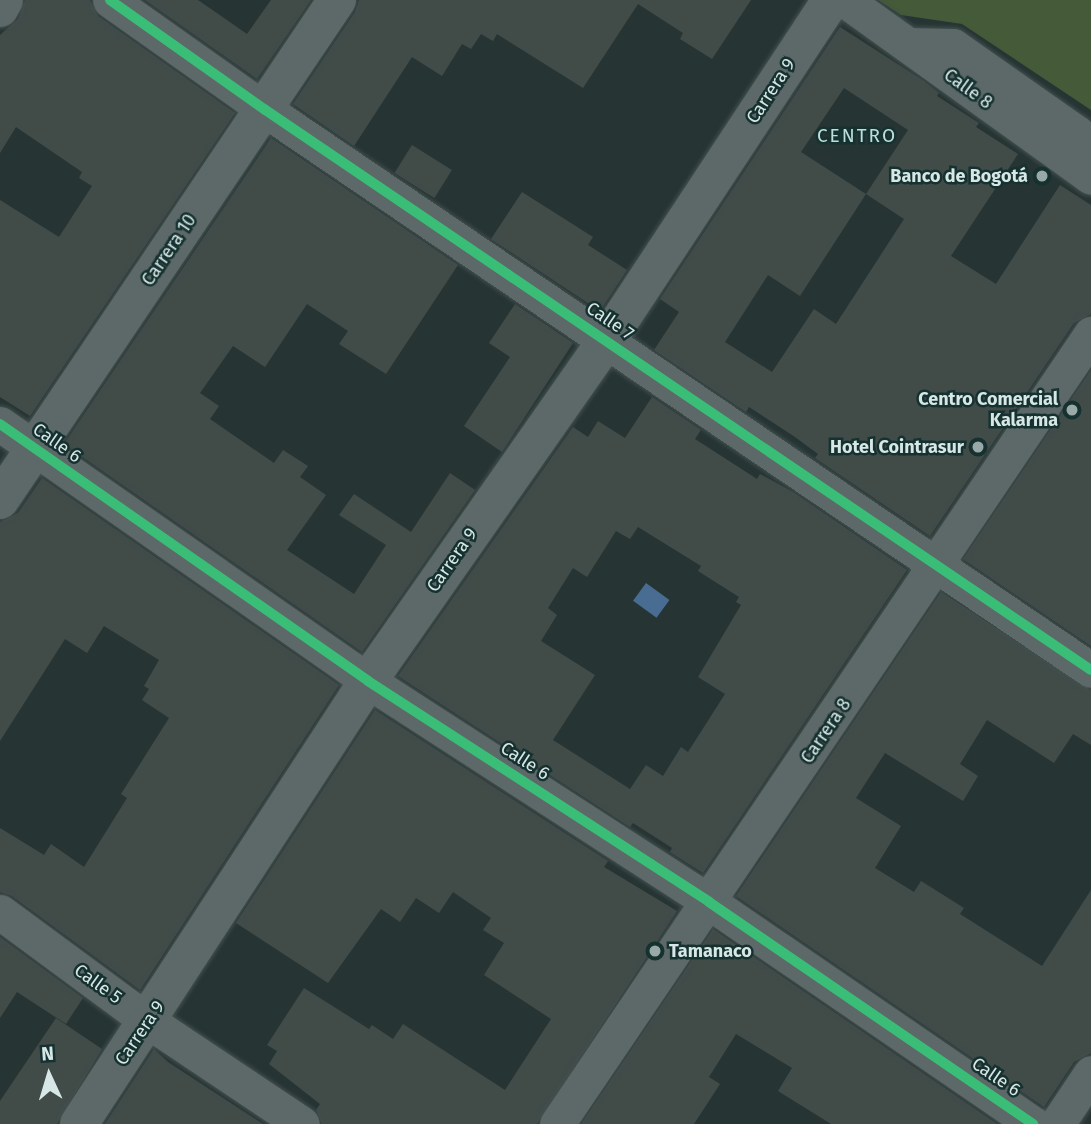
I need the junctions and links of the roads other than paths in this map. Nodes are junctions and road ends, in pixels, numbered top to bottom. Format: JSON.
{"nodes":[{"id":1,"x":5,"y":0,"type":"edge"},
{"id":2,"x":110,"y":0,"type":"edge"},
{"id":3,"x":337,"y":0,"type":"edge"},
{"id":4,"x":831,"y":0,"type":"edge"},
{"id":5,"x":845,"y":0,"type":"edge"},
{"id":6,"x":0,"y":9,"type":"edge"},
{"id":7,"x":264,"y":109,"type":"junction"},
{"id":8,"x":1089,"y":176,"type":"edge"},
{"id":9,"x":1091,"y":334,"type":"edge"},
{"id":10,"x":607,"y":340,"type":"junction"},
{"id":11,"x":0,"y":424,"type":"edge"},
{"id":12,"x":34,"y":449,"type":"junction"},
{"id":13,"x":0,"y":500,"type":"edge"},
{"id":14,"x":937,"y":568,"type":"junction"},
{"id":15,"x":1091,"y":670,"type":"edge"},
{"id":16,"x":368,"y":681,"type":"junction"},
{"id":17,"x":709,"y":902,"type":"junction"},
{"id":18,"x":0,"y":912,"type":"edge"},
{"id":19,"x":148,"y":1021,"type":"junction"},
{"id":20,"x":1091,"y":1073,"type":"edge"},
{"id":21,"x":79,"y":1124,"type":"edge"},
{"id":22,"x":302,"y":1124,"type":"edge"},
{"id":23,"x":557,"y":1124,"type":"edge"},
{"id":24,"x":1033,"y":1124,"type":"edge"},
{"id":25,"x":1057,"y":1124,"type":"edge"}],
"edges":[{"from":1,"to":6,"type":"street"},
{"from":2,"to":7,"type":"street","name":"Calle 7"},
{"from":3,"to":7,"type":"main road","name":"Carrera 10"},
{"from":4,"to":10,"type":"main road","name":"Carrera 9"},
{"from":5,"to":8,"type":"street","name":"Calle 8"},
{"from":7,"to":10,"type":"street","name":"Calle 7"},
{"from":7,"to":12,"type":"main road","name":"Carrera 10"},
{"from":9,"to":14,"type":"street","name":"Carrera 8"},
{"from":10,"to":14,"type":"street","name":"Calle 7"},
{"from":10,"to":16,"type":"main road","name":"Carrera 9"},
{"from":11,"to":12,"type":"street","name":"Calle 6"},
{"from":12,"to":13,"type":"main road","name":"Carrera 10"},
{"from":12,"to":16,"type":"street","name":"Calle 6"},
{"from":14,"to":15,"type":"street","name":"Calle 7"},
{"from":14,"to":17,"type":"street","name":"Carrera 8"},
{"from":16,"to":17,"type":"street","name":"Calle 6"},
{"from":16,"to":19,"type":"main road","name":"Carrera 9"},
{"from":17,"to":23,"type":"street","name":"Carrera 8"},
{"from":17,"to":24,"type":"street","name":"Calle 6"},
{"from":18,"to":19,"type":"street","name":"Calle 5"},
{"from":19,"to":21,"type":"main road","name":"Carrera 9"},
{"from":19,"to":22,"type":"street","name":"Calle 5"},
{"from":20,"to":25,"type":"street"}]}
